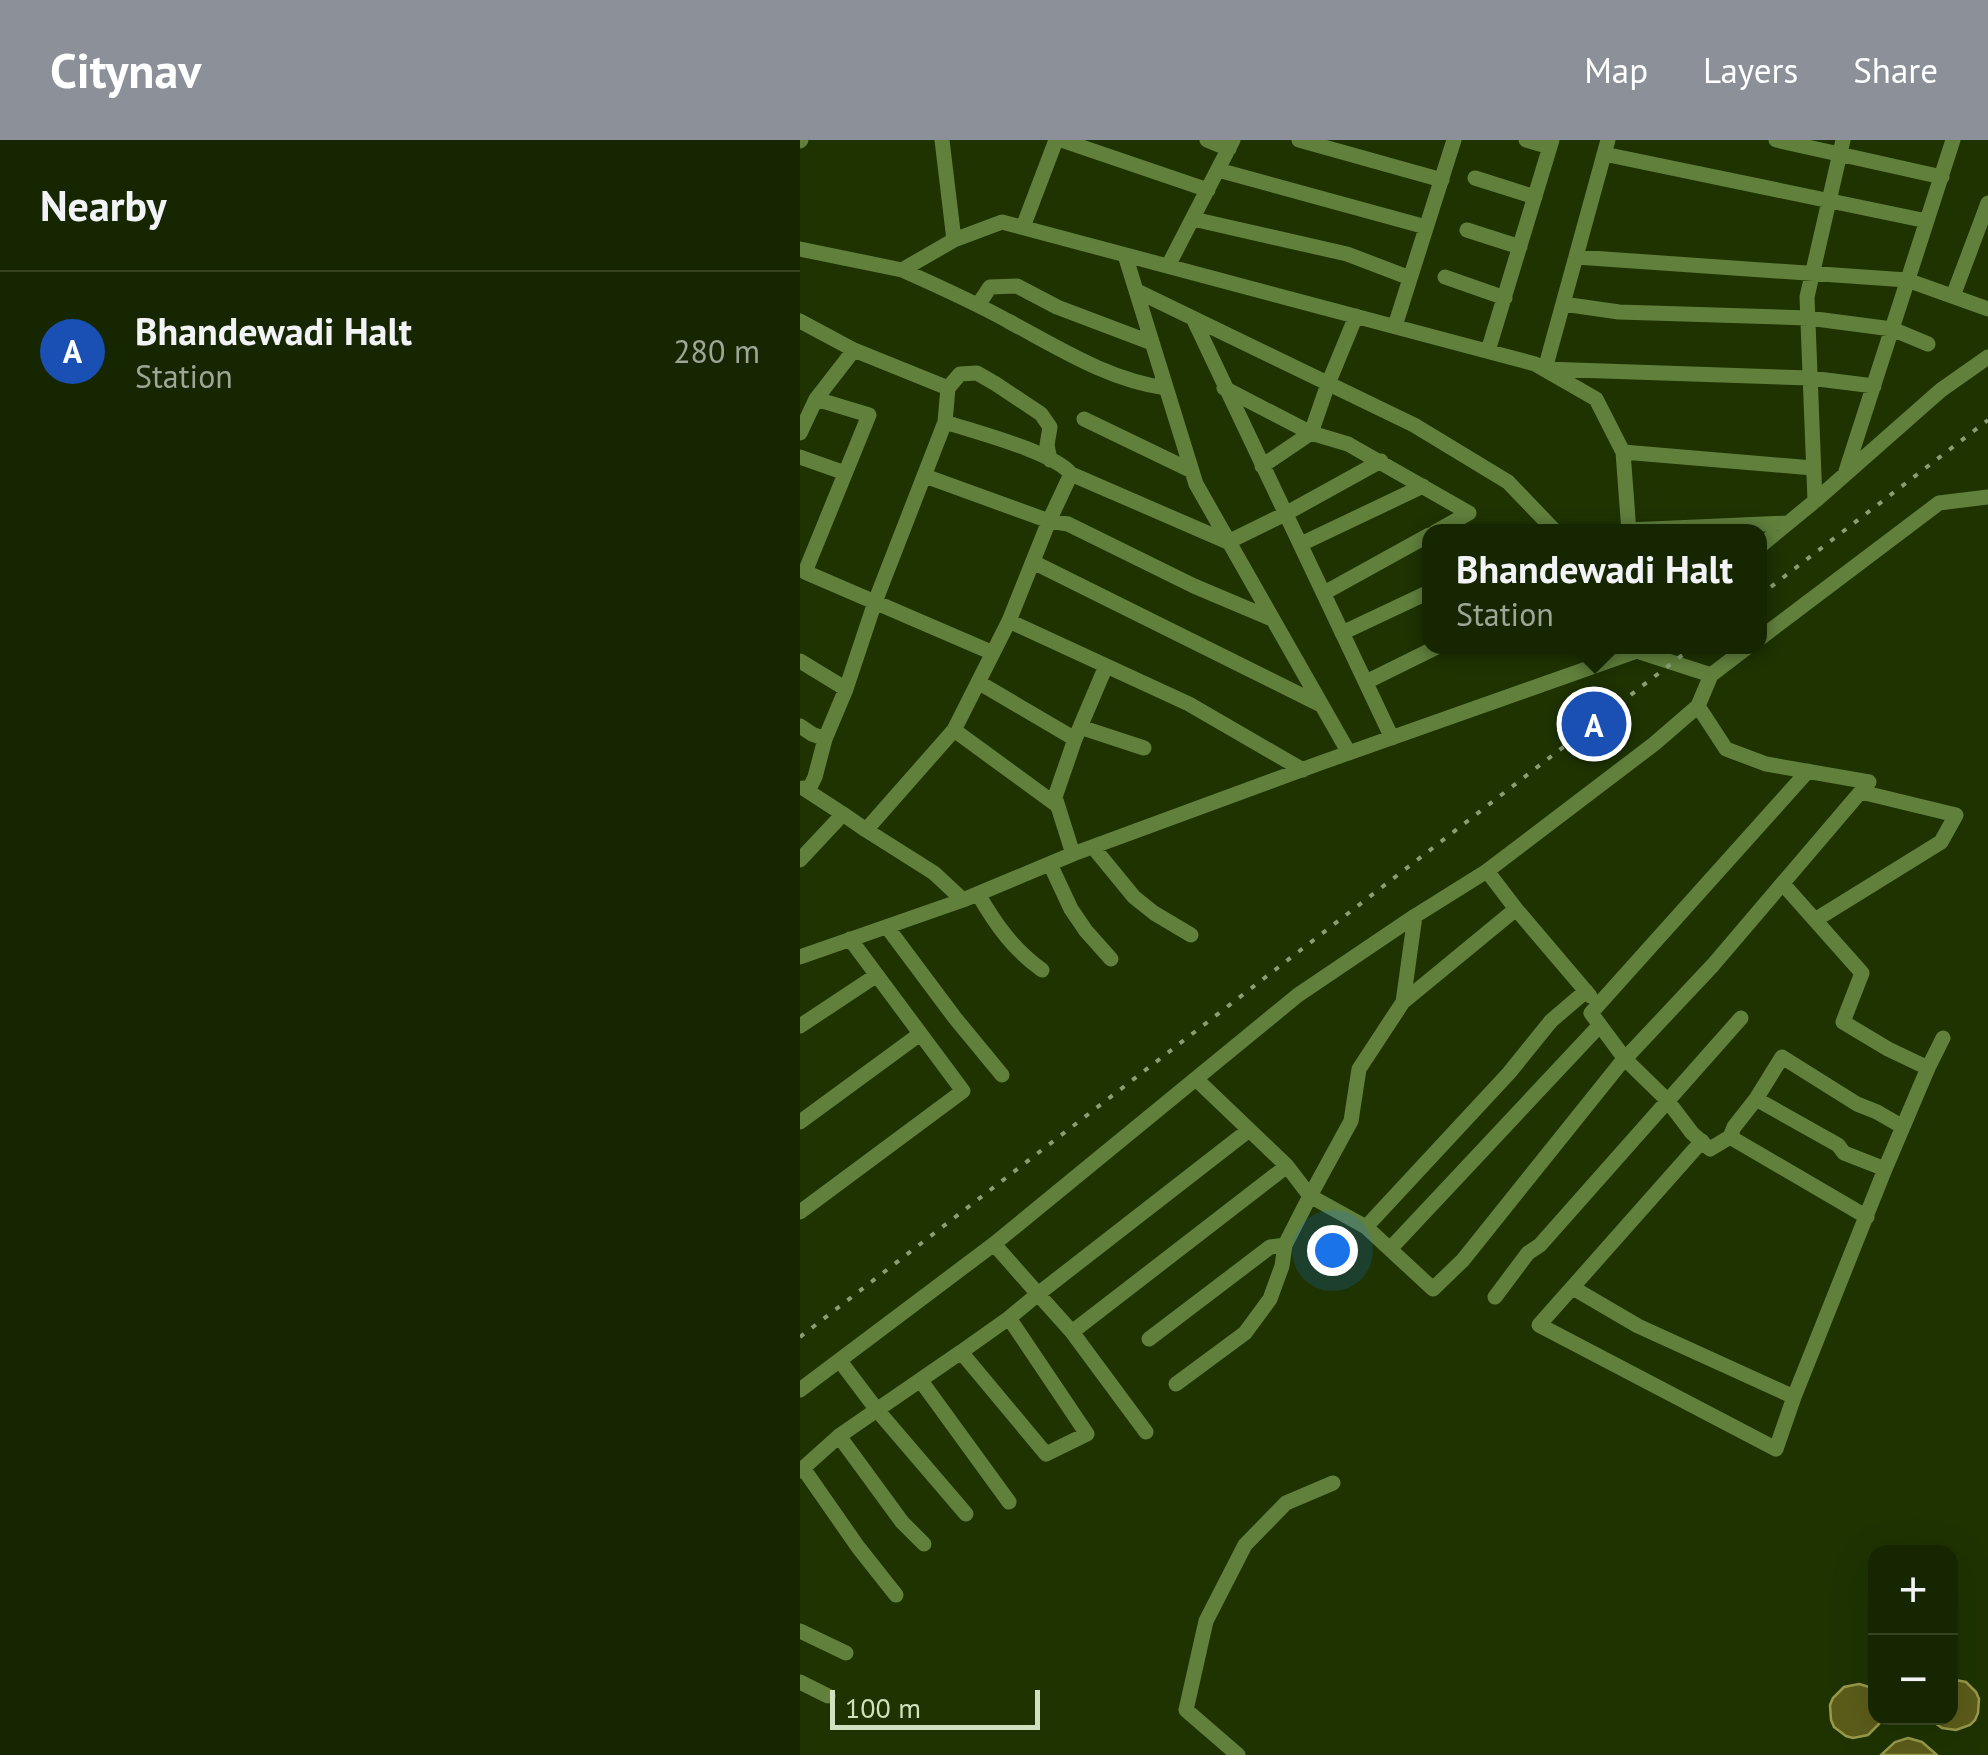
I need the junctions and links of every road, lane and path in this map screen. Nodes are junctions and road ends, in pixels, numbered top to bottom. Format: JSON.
{"nodes":[{"id":1,"x":942,"y":140,"type":"edge"},
{"id":2,"x":1058,"y":140,"type":"edge"},
{"id":3,"x":1207,"y":140,"type":"edge"},
{"id":4,"x":1299,"y":140,"type":"edge"},
{"id":5,"x":1454,"y":140,"type":"edge"},
{"id":6,"x":1526,"y":140,"type":"edge"},
{"id":7,"x":1776,"y":140,"type":"edge"},
{"id":8,"x":1953,"y":140,"type":"edge"},
{"id":9,"x":1231,"y":144,"type":"edge"},
{"id":10,"x":1551,"y":144,"type":"edge"},
{"id":11,"x":1606,"y":147,"type":"edge"},
{"id":12,"x":1841,"y":148,"type":"edge"},
{"id":13,"x":1218,"y":170,"type":"junction"},
{"id":14,"x":1942,"y":177,"type":"junction"},
{"id":15,"x":1475,"y":178,"type":"dead end"},
{"id":16,"x":1442,"y":180,"type":"junction"},
{"id":17,"x":1208,"y":190,"type":"junction"},
{"id":18,"x":1535,"y":197,"type":"junction"},
{"id":19,"x":1829,"y":200,"type":"junction"},
{"id":20,"x":1988,"y":202,"type":"edge"},
{"id":21,"x":1193,"y":219,"type":"junction"},
{"id":22,"x":1927,"y":221,"type":"junction"},
{"id":23,"x":1023,"y":227,"type":"junction"},
{"id":24,"x":1426,"y":227,"type":"junction"},
{"id":25,"x":1467,"y":230,"type":"dead end"},
{"id":26,"x":954,"y":240,"type":"junction"},
{"id":27,"x":1520,"y":247,"type":"junction"},
{"id":28,"x":800,"y":249,"type":"edge"},
{"id":29,"x":1126,"y":255,"type":"junction"},
{"id":30,"x":1576,"y":257,"type":"junction"},
{"id":31,"x":1168,"y":266,"type":"junction"},
{"id":32,"x":902,"y":270,"type":"junction"},
{"id":33,"x":1811,"y":274,"type":"junction"},
{"id":34,"x":1446,"y":277,"type":"dead end"},
{"id":35,"x":1410,"y":278,"type":"junction"},
{"id":36,"x":1907,"y":280,"type":"junction"},
{"id":37,"x":1137,"y":291,"type":"junction"},
{"id":38,"x":1953,"y":296,"type":"junction"},
{"id":39,"x":1504,"y":298,"type":"junction"},
{"id":40,"x":1562,"y":304,"type":"junction"},
{"id":41,"x":978,"y":305,"type":"junction"},
{"id":42,"x":1988,"y":309,"type":"edge"},
{"id":43,"x":1356,"y":316,"type":"junction"},
{"id":44,"x":1193,"y":318,"type":"junction"},
{"id":45,"x":1808,"y":318,"type":"junction"},
{"id":46,"x":800,"y":320,"type":"edge"},
{"id":47,"x":1394,"y":326,"type":"junction"},
{"id":48,"x":1892,"y":329,"type":"junction"},
{"id":49,"x":1152,"y":342,"type":"junction"},
{"id":50,"x":1928,"y":344,"type":"dead end"},
{"id":51,"x":854,"y":350,"type":"junction"},
{"id":52,"x":1488,"y":352,"type":"junction"},
{"id":53,"x":1988,"y":357,"type":"edge"},
{"id":54,"x":1545,"y":369,"type":"junction"},
{"id":55,"x":1810,"y":378,"type":"junction"},
{"id":56,"x":1328,"y":384,"type":"junction"},
{"id":57,"x":1874,"y":386,"type":"junction"},
{"id":58,"x":948,"y":388,"type":"junction"},
{"id":59,"x":1166,"y":388,"type":"junction"},
{"id":60,"x":1224,"y":388,"type":"junction"},
{"id":61,"x":816,"y":399,"type":"junction"},
{"id":62,"x":1084,"y":419,"type":"dead end"},
{"id":63,"x":945,"y":422,"type":"junction"},
{"id":64,"x":800,"y":433,"type":"edge"},
{"id":65,"x":1311,"y":433,"type":"junction"},
{"id":66,"x":1622,"y":452,"type":"junction"},
{"id":67,"x":800,"y":457,"type":"edge"},
{"id":68,"x":1050,"y":460,"type":"junction"},
{"id":69,"x":1382,"y":462,"type":"junction"},
{"id":70,"x":1262,"y":466,"type":"junction"},
{"id":71,"x":1813,"y":468,"type":"dead end"},
{"id":72,"x":1192,"y":471,"type":"junction"},
{"id":73,"x":845,"y":474,"type":"junction"},
{"id":74,"x":1072,"y":474,"type":"junction"},
{"id":75,"x":1844,"y":475,"type":"junction"},
{"id":76,"x":925,"y":476,"type":"junction"},
{"id":77,"x":1423,"y":486,"type":"junction"},
{"id":78,"x":1988,"y":497,"type":"edge"},
{"id":79,"x":1815,"y":501,"type":"junction"},
{"id":80,"x":1285,"y":514,"type":"junction"},
{"id":81,"x":1049,"y":521,"type":"junction"},
{"id":82,"x":1788,"y":523,"type":"junction"},
{"id":83,"x":1449,"y":524,"type":"edge"},
{"id":84,"x":1548,"y":524,"type":"edge"},
{"id":85,"x":1628,"y":524,"type":"edge"},
{"id":86,"x":1765,"y":524,"type":"edge"},
{"id":87,"x":1422,"y":539,"type":"edge"},
{"id":88,"x":1767,"y":540,"type":"edge"},
{"id":89,"x":1228,"y":542,"type":"junction"},
{"id":90,"x":1301,"y":544,"type":"junction"},
{"id":91,"x":1033,"y":562,"type":"junction"},
{"id":92,"x":802,"y":580,"type":"edge"},
{"id":93,"x":1324,"y":594,"type":"junction"},
{"id":94,"x":1422,"y":595,"type":"edge"},
{"id":95,"x":874,"y":602,"type":"junction"},
{"id":96,"x":1273,"y":620,"type":"junction"},
{"id":97,"x":1009,"y":621,"type":"junction"},
{"id":98,"x":1342,"y":633,"type":"junction"},
{"id":99,"x":1767,"y":633,"type":"edge"},
{"id":100,"x":993,"y":653,"type":"junction"},
{"id":101,"x":1423,"y":654,"type":"edge"},
{"id":102,"x":1611,"y":654,"type":"edge"},
{"id":103,"x":1654,"y":654,"type":"edge"},
{"id":104,"x":1739,"y":654,"type":"edge"},
{"id":105,"x":800,"y":661,"type":"edge"},
{"id":106,"x":1106,"y":666,"type":"junction"},
{"id":107,"x":1711,"y":676,"type":"junction"},
{"id":108,"x":978,"y":682,"type":"junction"},
{"id":109,"x":1366,"y":682,"type":"junction"},
{"id":110,"x":846,"y":689,"type":"junction"},
{"id":111,"x":1322,"y":706,"type":"junction"},
{"id":112,"x":1698,"y":706,"type":"junction"},
{"id":113,"x":800,"y":726,"type":"edge"},
{"id":114,"x":954,"y":730,"type":"junction"},
{"id":115,"x":1078,"y":733,"type":"junction"},
{"id":116,"x":1392,"y":738,"type":"junction"},
{"id":117,"x":825,"y":739,"type":"junction"},
{"id":118,"x":1144,"y":748,"type":"dead end"},
{"id":119,"x":1349,"y":753,"type":"junction"},
{"id":120,"x":1303,"y":770,"type":"junction"},
{"id":121,"x":1808,"y":772,"type":"junction"},
{"id":122,"x":804,"y":788,"type":"edge"},
{"id":123,"x":1861,"y":792,"type":"junction"},
{"id":124,"x":1058,"y":806,"type":"junction"},
{"id":125,"x":843,"y":814,"type":"junction"},
{"id":126,"x":866,"y":830,"type":"junction"},
{"id":127,"x":1093,"y":848,"type":"junction"},
{"id":128,"x":1073,"y":854,"type":"junction"},
{"id":129,"x":800,"y":860,"type":"edge"},
{"id":130,"x":1050,"y":864,"type":"junction"},
{"id":131,"x":1487,"y":871,"type":"junction"},
{"id":132,"x":1782,"y":884,"type":"junction"},
{"id":133,"x":978,"y":894,"type":"junction"},
{"id":134,"x":962,"y":900,"type":"junction"},
{"id":135,"x":1516,"y":909,"type":"junction"},
{"id":136,"x":1415,"y":916,"type":"junction"},
{"id":137,"x":1815,"y":920,"type":"junction"},
{"id":138,"x":887,"y":927,"type":"junction"},
{"id":139,"x":1191,"y":935,"type":"dead end"},
{"id":140,"x":850,"y":939,"type":"junction"},
{"id":141,"x":800,"y":956,"type":"edge"},
{"id":142,"x":1112,"y":959,"type":"dead end"},
{"id":143,"x":1042,"y":970,"type":"dead end"},
{"id":144,"x":877,"y":975,"type":"junction"},
{"id":145,"x":1586,"y":991,"type":"junction"},
{"id":146,"x":1402,"y":1002,"type":"junction"},
{"id":147,"x":1598,"y":1006,"type":"junction"},
{"id":148,"x":1740,"y":1018,"type":"dead end"},
{"id":149,"x":1600,"y":1025,"type":"junction"},
{"id":150,"x":800,"y":1026,"type":"edge"},
{"id":151,"x":920,"y":1034,"type":"junction"},
{"id":152,"x":1944,"y":1038,"type":"dead end"},
{"id":153,"x":1625,"y":1059,"type":"junction"},
{"id":154,"x":1928,"y":1068,"type":"junction"},
{"id":155,"x":1002,"y":1075,"type":"dead end"},
{"id":156,"x":1196,"y":1079,"type":"junction"},
{"id":157,"x":1756,"y":1099,"type":"junction"},
{"id":158,"x":1667,"y":1100,"type":"junction"},
{"id":159,"x":800,"y":1122,"type":"edge"},
{"id":160,"x":1903,"y":1127,"type":"junction"},
{"id":161,"x":1249,"y":1130,"type":"junction"},
{"id":162,"x":1730,"y":1137,"type":"junction"},
{"id":163,"x":1702,"y":1142,"type":"junction"},
{"id":164,"x":1287,"y":1166,"type":"junction"},
{"id":165,"x":1885,"y":1169,"type":"junction"},
{"id":166,"x":1310,"y":1196,"type":"junction"},
{"id":167,"x":800,"y":1212,"type":"edge"},
{"id":168,"x":1867,"y":1217,"type":"junction"},
{"id":169,"x":1366,"y":1227,"type":"junction"},
{"id":170,"x":994,"y":1244,"type":"junction"},
{"id":171,"x":1285,"y":1245,"type":"junction"},
{"id":172,"x":1390,"y":1250,"type":"junction"},
{"id":173,"x":1572,"y":1288,"type":"junction"},
{"id":174,"x":1038,"y":1294,"type":"junction"},
{"id":175,"x":1495,"y":1298,"type":"dead end"},
{"id":176,"x":1010,"y":1318,"type":"junction"},
{"id":177,"x":1072,"y":1332,"type":"junction"},
{"id":178,"x":1149,"y":1339,"type":"dead end"},
{"id":179,"x":961,"y":1352,"type":"junction"},
{"id":180,"x":840,"y":1361,"type":"junction"},
{"id":181,"x":921,"y":1380,"type":"junction"},
{"id":182,"x":1176,"y":1384,"type":"dead end"},
{"id":183,"x":800,"y":1390,"type":"edge"},
{"id":184,"x":1794,"y":1397,"type":"junction"},
{"id":185,"x":877,"y":1410,"type":"junction"},
{"id":186,"x":1146,"y":1432,"type":"dead end"},
{"id":187,"x":839,"y":1436,"type":"junction"},
{"id":188,"x":801,"y":1469,"type":"edge"},
{"id":189,"x":1333,"y":1483,"type":"dead end"},
{"id":190,"x":1009,"y":1502,"type":"dead end"},
{"id":191,"x":966,"y":1514,"type":"dead end"},
{"id":192,"x":924,"y":1544,"type":"dead end"},
{"id":193,"x":896,"y":1595,"type":"dead end"},
{"id":194,"x":800,"y":1631,"type":"edge"},
{"id":195,"x":846,"y":1653,"type":"dead end"},
{"id":196,"x":800,"y":1682,"type":"edge"},
{"id":197,"x":828,"y":1696,"type":"dead end"},
{"id":198,"x":1238,"y":1755,"type":"edge"}],
"edges":[{"from":1,"to":26,"type":"street"},
{"from":2,"to":17,"type":"street"},
{"from":2,"to":23,"type":"street"},
{"from":3,"to":9,"type":"street"},
{"from":4,"to":16,"type":"street"},
{"from":5,"to":16,"type":"street"},
{"from":6,"to":10,"type":"street"},
{"from":7,"to":12,"type":"street"},
{"from":8,"to":14,"type":"street"},
{"from":9,"to":13,"type":"street"},
{"from":10,"to":18,"type":"street"},
{"from":11,"to":19,"type":"street"},
{"from":11,"to":30,"type":"street"},
{"from":12,"to":14,"type":"street"},
{"from":12,"to":19,"type":"street"},
{"from":13,"to":17,"type":"street"},
{"from":13,"to":24,"type":"street"},
{"from":14,"to":22,"type":"street"},
{"from":15,"to":18,"type":"street"},
{"from":16,"to":24,"type":"street"},
{"from":17,"to":21,"type":"street"},
{"from":18,"to":27,"type":"street"},
{"from":19,"to":22,"type":"street"},
{"from":19,"to":33,"type":"street"},
{"from":20,"to":38,"type":"street"},
{"from":21,"to":31,"type":"street"},
{"from":21,"to":35,"type":"street"},
{"from":22,"to":36,"type":"street"},
{"from":23,"to":26,"type":"street"},
{"from":23,"to":29,"type":"street"},
{"from":24,"to":35,"type":"street"},
{"from":25,"to":27,"type":"street"},
{"from":26,"to":32,"type":"street"},
{"from":27,"to":39,"type":"street"},
{"from":28,"to":32,"type":"street"},
{"from":29,"to":31,"type":"street"},
{"from":29,"to":37,"type":"street"},
{"from":30,"to":33,"type":"street"},
{"from":30,"to":40,"type":"street"},
{"from":31,"to":43,"type":"street"},
{"from":32,"to":41,"type":"street"},
{"from":33,"to":36,"type":"street"},
{"from":33,"to":45,"type":"street"},
{"from":34,"to":39,"type":"street"},
{"from":35,"to":47,"type":"street"},
{"from":36,"to":38,"type":"street"},
{"from":36,"to":48,"type":"street"},
{"from":37,"to":44,"type":"street"},
{"from":37,"to":49,"type":"street"},
{"from":38,"to":42,"type":"street"},
{"from":39,"to":52,"type":"street"},
{"from":40,"to":45,"type":"street"},
{"from":40,"to":54,"type":"street"},
{"from":41,"to":49,"type":"street"},
{"from":41,"to":59,"type":"street"},
{"from":43,"to":47,"type":"street"},
{"from":43,"to":56,"type":"street"},
{"from":44,"to":56,"type":"street"},
{"from":44,"to":60,"type":"street"},
{"from":45,"to":48,"type":"street"},
{"from":45,"to":55,"type":"street"},
{"from":46,"to":51,"type":"street"},
{"from":47,"to":52,"type":"street"},
{"from":48,"to":50,"type":"street"},
{"from":48,"to":57,"type":"street"},
{"from":49,"to":59,"type":"street"},
{"from":51,"to":58,"type":"street"},
{"from":51,"to":61,"type":"street"},
{"from":52,"to":54,"type":"street"},
{"from":53,"to":75,"type":"street"},
{"from":54,"to":55,"type":"street"},
{"from":54,"to":66,"type":"street"},
{"from":55,"to":57,"type":"street"},
{"from":55,"to":79,"type":"street"},
{"from":56,"to":65,"type":"street"},
{"from":56,"to":84,"type":"street"},
{"from":57,"to":75,"type":"street"},
{"from":58,"to":63,"type":"street"},
{"from":58,"to":68,"type":"street"},
{"from":59,"to":72,"type":"street"},
{"from":60,"to":65,"type":"street"},
{"from":60,"to":70,"type":"street"},
{"from":61,"to":64,"type":"street"},
{"from":61,"to":73,"type":"street"},
{"from":62,"to":72,"type":"street"},
{"from":63,"to":68,"type":"street"},
{"from":63,"to":76,"type":"street"},
{"from":65,"to":69,"type":"street"},
{"from":65,"to":70,"type":"street"},
{"from":66,"to":71,"type":"street"},
{"from":66,"to":85,"type":"street"},
{"from":67,"to":73,"type":"street"},
{"from":68,"to":74,"type":"street"},
{"from":69,"to":77,"type":"street"},
{"from":69,"to":80,"type":"street"},
{"from":70,"to":80,"type":"street"},
{"from":72,"to":89,"type":"street"},
{"from":73,"to":92,"type":"street"},
{"from":74,"to":81,"type":"street"},
{"from":74,"to":89,"type":"street"},
{"from":75,"to":79,"type":"street"},
{"from":76,"to":81,"type":"street"},
{"from":76,"to":95,"type":"street"},
{"from":77,"to":83,"type":"street"},
{"from":77,"to":90,"type":"street"},
{"from":78,"to":99,"type":"street"},
{"from":79,"to":82,"type":"street"},
{"from":80,"to":89,"type":"street"},
{"from":80,"to":90,"type":"street"},
{"from":81,"to":91,"type":"street"},
{"from":81,"to":96,"type":"street"},
{"from":82,"to":86,"type":"street"},
{"from":82,"to":88,"type":"street"},
{"from":87,"to":93,"type":"street"},
{"from":89,"to":96,"type":"street"},
{"from":90,"to":93,"type":"street"},
{"from":91,"to":97,"type":"street"},
{"from":91,"to":111,"type":"street"},
{"from":92,"to":95,"type":"street"},
{"from":93,"to":98,"type":"street"},
{"from":94,"to":98,"type":"street"},
{"from":95,"to":100,"type":"street"},
{"from":95,"to":110,"type":"street"},
{"from":96,"to":111,"type":"street"},
{"from":97,"to":100,"type":"street"},
{"from":97,"to":106,"type":"street"},
{"from":98,"to":109,"type":"street"},
{"from":100,"to":108,"type":"street"},
{"from":101,"to":109,"type":"street"},
{"from":102,"to":116,"type":"street"},
{"from":103,"to":107,"type":"street"},
{"from":104,"to":107,"type":"street"},
{"from":105,"to":110,"type":"street"},
{"from":106,"to":115,"type":"street"},
{"from":106,"to":120,"type":"street"},
{"from":107,"to":112,"type":"street"},
{"from":108,"to":114,"type":"street"},
{"from":108,"to":115,"type":"street"},
{"from":109,"to":116,"type":"street"},
{"from":110,"to":117,"type":"street"},
{"from":111,"to":119,"type":"street"},
{"from":112,"to":121,"type":"street"},
{"from":112,"to":131,"type":"street"},
{"from":113,"to":117,"type":"street"},
{"from":114,"to":124,"type":"street"},
{"from":114,"to":126,"type":"street"},
{"from":115,"to":118,"type":"street"},
{"from":115,"to":124,"type":"street"},
{"from":116,"to":119,"type":"street"},
{"from":117,"to":122,"type":"street"},
{"from":119,"to":120,"type":"street"},
{"from":120,"to":127,"type":"street"},
{"from":121,"to":123,"type":"street"},
{"from":121,"to":147,"type":"street"},
{"from":122,"to":125,"type":"street"},
{"from":123,"to":132,"type":"street"},
{"from":123,"to":137,"type":"street"},
{"from":124,"to":128,"type":"street"},
{"from":125,"to":126,"type":"street"},
{"from":125,"to":129,"type":"street"},
{"from":126,"to":134,"type":"street"},
{"from":127,"to":128,"type":"street"},
{"from":127,"to":139,"type":"street"},
{"from":128,"to":130,"type":"street"},
{"from":130,"to":133,"type":"street"},
{"from":130,"to":142,"type":"street"},
{"from":131,"to":135,"type":"street"},
{"from":131,"to":136,"type":"street"},
{"from":132,"to":137,"type":"street"},
{"from":132,"to":153,"type":"street"},
{"from":133,"to":134,"type":"street"},
{"from":133,"to":143,"type":"street"},
{"from":134,"to":138,"type":"street"},
{"from":135,"to":145,"type":"street"},
{"from":135,"to":146,"type":"street"},
{"from":136,"to":146,"type":"street"},
{"from":136,"to":156,"type":"street"},
{"from":137,"to":154,"type":"street"},
{"from":138,"to":140,"type":"street"},
{"from":138,"to":155,"type":"street"},
{"from":140,"to":141,"type":"street"},
{"from":140,"to":144,"type":"street"},
{"from":144,"to":150,"type":"street"},
{"from":144,"to":151,"type":"street"},
{"from":145,"to":147,"type":"street"},
{"from":145,"to":169,"type":"street"},
{"from":146,"to":166,"type":"street"},
{"from":147,"to":149,"type":"street"},
{"from":148,"to":158,"type":"street"},
{"from":149,"to":153,"type":"street"},
{"from":149,"to":172,"type":"street"},
{"from":151,"to":159,"type":"street"},
{"from":151,"to":167,"type":"street"},
{"from":152,"to":154,"type":"street"},
{"from":153,"to":158,"type":"street"},
{"from":153,"to":172,"type":"street"},
{"from":154,"to":160,"type":"street"},
{"from":156,"to":161,"type":"street"},
{"from":156,"to":170,"type":"street"},
{"from":157,"to":160,"type":"street"},
{"from":157,"to":162,"type":"street"},
{"from":157,"to":165,"type":"street"},
{"from":158,"to":163,"type":"street"},
{"from":158,"to":175,"type":"street"},
{"from":160,"to":165,"type":"street"},
{"from":161,"to":164,"type":"street"},
{"from":161,"to":174,"type":"street"},
{"from":162,"to":163,"type":"street"},
{"from":162,"to":168,"type":"street"},
{"from":163,"to":173,"type":"street"},
{"from":164,"to":166,"type":"street"},
{"from":164,"to":177,"type":"street"},
{"from":165,"to":168,"type":"street"},
{"from":166,"to":169,"type":"street"},
{"from":166,"to":171,"type":"street"},
{"from":168,"to":184,"type":"street"},
{"from":169,"to":172,"type":"street"},
{"from":170,"to":174,"type":"street"},
{"from":170,"to":180,"type":"street"},
{"from":171,"to":178,"type":"street"},
{"from":171,"to":182,"type":"street"},
{"from":173,"to":184,"type":"street"},
{"from":173,"to":184,"type":"street"},
{"from":174,"to":176,"type":"street"},
{"from":174,"to":177,"type":"street"},
{"from":176,"to":179,"type":"street"},
{"from":176,"to":179,"type":"street"},
{"from":177,"to":186,"type":"street"},
{"from":179,"to":181,"type":"street"},
{"from":180,"to":183,"type":"street"},
{"from":180,"to":185,"type":"street"},
{"from":181,"to":185,"type":"street"},
{"from":181,"to":190,"type":"street"},
{"from":185,"to":187,"type":"street"},
{"from":185,"to":191,"type":"street"},
{"from":187,"to":188,"type":"street"},
{"from":187,"to":192,"type":"street"},
{"from":188,"to":193,"type":"street"},
{"from":189,"to":198,"type":"street"},
{"from":194,"to":195,"type":"street"},
{"from":196,"to":197,"type":"street"}]}
